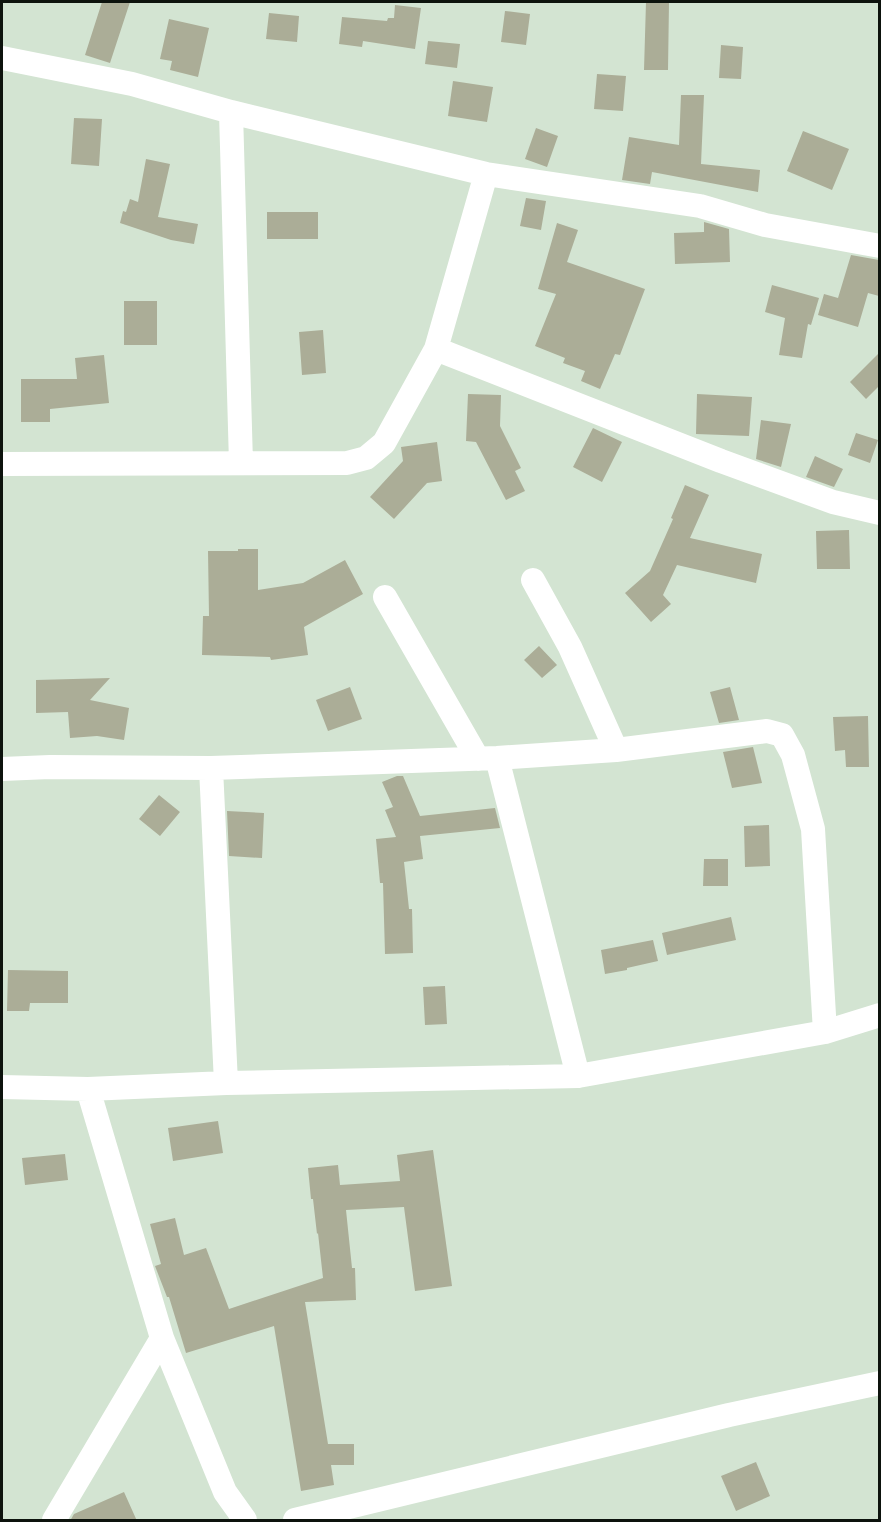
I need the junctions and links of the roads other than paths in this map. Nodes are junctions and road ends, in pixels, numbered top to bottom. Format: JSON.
{"nodes":[{"id":1,"x":2,"y":58,"type":"edge"},
{"id":2,"x":231,"y":112,"type":"junction"},
{"id":3,"x":486,"y":174,"type":"junction"},
{"id":4,"x":879,"y":246,"type":"edge"},
{"id":5,"x":436,"y":349,"type":"junction"},
{"id":6,"x":241,"y":463,"type":"junction"},
{"id":7,"x":2,"y":464,"type":"edge"},
{"id":8,"x":879,"y":513,"type":"edge"},
{"id":9,"x":533,"y":580,"type":"dead end"},
{"id":10,"x":385,"y":597,"type":"dead end"},
{"id":11,"x":616,"y":750,"type":"junction"},
{"id":12,"x":487,"y":759,"type":"junction"},
{"id":13,"x":211,"y":768,"type":"junction"},
{"id":14,"x":2,"y":769,"type":"edge"},
{"id":15,"x":879,"y":1015,"type":"edge"},
{"id":16,"x":825,"y":1032,"type":"junction"},
{"id":17,"x":578,"y":1076,"type":"junction"},
{"id":18,"x":225,"y":1083,"type":"junction"},
{"id":19,"x":2,"y":1087,"type":"edge"},
{"id":20,"x":88,"y":1089,"type":"junction"},
{"id":21,"x":162,"y":1338,"type":"junction"},
{"id":22,"x":879,"y":1383,"type":"edge"},
{"id":23,"x":54,"y":1521,"type":"edge"},
{"id":24,"x":245,"y":1521,"type":"edge"},
{"id":25,"x":295,"y":1521,"type":"edge"}],
"edges":[{"from":1,"to":2,"type":"street"},
{"from":2,"to":3,"type":"street"},
{"from":2,"to":6,"type":"street"},
{"from":3,"to":4,"type":"street"},
{"from":3,"to":5,"type":"street"},
{"from":5,"to":6,"type":"street"},
{"from":5,"to":8,"type":"street"},
{"from":6,"to":7,"type":"street"},
{"from":9,"to":11,"type":"street"},
{"from":10,"to":12,"type":"street"},
{"from":11,"to":12,"type":"street"},
{"from":11,"to":16,"type":"street"},
{"from":12,"to":13,"type":"street"},
{"from":12,"to":17,"type":"street"},
{"from":13,"to":14,"type":"street"},
{"from":13,"to":18,"type":"street"},
{"from":15,"to":16,"type":"street"},
{"from":16,"to":17,"type":"street"},
{"from":17,"to":18,"type":"street"},
{"from":18,"to":20,"type":"street"},
{"from":19,"to":20,"type":"street"},
{"from":20,"to":21,"type":"street"},
{"from":21,"to":23,"type":"street"},
{"from":21,"to":24,"type":"street"},
{"from":22,"to":25,"type":"street"}]}
